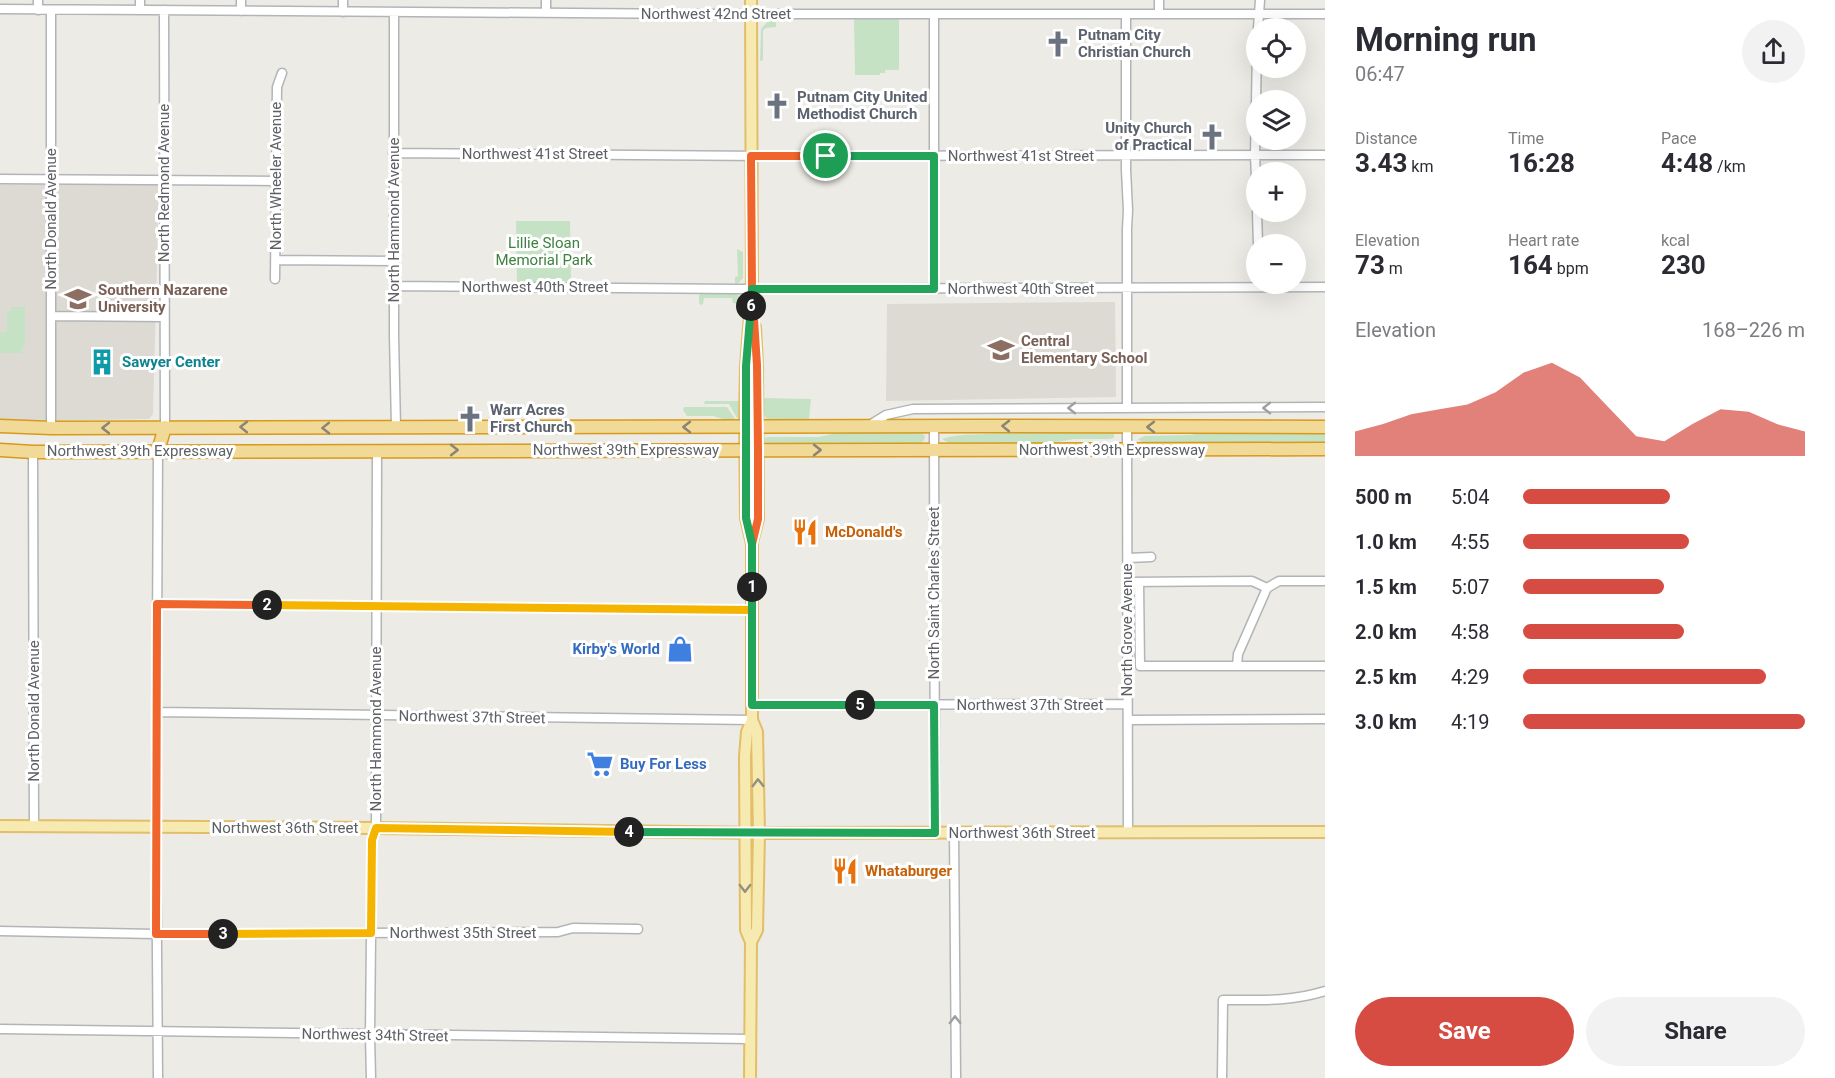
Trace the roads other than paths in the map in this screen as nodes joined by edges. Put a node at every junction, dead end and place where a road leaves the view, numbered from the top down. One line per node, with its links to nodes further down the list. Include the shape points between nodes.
1 (140, 0): 11 (street)
2 (241, 0): 13 (street)
3 (343, 0): 14 (street)
4 (546, 0): 16 (street)
5 (751, 0): 17 (main road)
6 (1159, 0): 19 (street)
7 (1260, 0): 20 (street)
8 (38, 5): 9 (street, Northwest 42nd Street); 10 (street, Northwest 42nd Street)
9 (0, 9)
10 (51, 10): 11 (street, Northwest 42nd Street); 34 (street, North Donald Avenue)
11 (140, 10): 12 (street, Northwest 42nd Street)
12 (164, 10): 13 (street, Northwest 42nd Street); 35 (street, North Redmond Avenue)
13 (241, 11): 14 (street, Northwest 42nd Street)
14 (343, 12): 15 (street, Northwest 42nd Street)
15 (394, 12): 16 (street, Northwest 42nd Street); 26 (street, North Hammond Avenue)
16 (546, 13): 17 (street, Northwest 42nd Street)
17 (751, 14): 22 (street, Northwest 42nd Street); 30 (main road)
18 (1126, 14): 19 (street, Northwest 42nd Street); 22 (street, Northwest 42nd Street); 28 (street)
19 (1159, 14): 20 (street, Northwest 42nd Street)
20 (1259, 14): 21 (street, Northwest 42nd Street); 23 (street)
21 (1325, 14)
22 (934, 15): 31 (street)
23 (1259, 18)
24 (282, 73): 36 (street, North Wheeler Avenue, via 277,87)
25 (1256, 78): 29 (street)
26 (393, 153): 30 (street, Northwest 41st Street); 38 (street, North Hammond Avenue)
27 (1325, 154): 29 (street, Northwest 41st Street)
28 (1126, 155): 29 (street, Northwest 41st Street); 31 (street, Northwest 41st Street); 44 (street)
29 (1255, 155): 32 (street)
30 (751, 156): 31 (street, Northwest 41st Street); 45 (main road)
31 (934, 156): 46 (street)
32 (1255, 162)
33 (0, 179): 34 (street)
34 (51, 179): 35 (street); 47 (street, North Donald Avenue)
35 (163, 180): 36 (street); 48 (street, North Redmond Avenue)
36 (276, 181): 37 (street, North Wheeler Avenue)
37 (276, 260): 38 (street); 39 (street, North Wheeler Avenue)
38 (393, 261): 40 (street, North Hammond Avenue)
39 (275, 279)
40 (393, 286): 45 (street, Northwest 40th Street); 56 (street, North Hammond Avenue)
41 (1246, 286): 44 (street, Northwest 40th Street)
42 (1306, 287): 43 (street, Northwest 40th Street)
43 (1325, 287)
44 (1127, 288): 46 (street, Northwest 40th Street); 50 (street)
45 (752, 289): 46 (street, Northwest 40th Street); 57 (main road, via 757,365)
46 (934, 289)
47 (52, 316): 48 (street); 59 (street, North Donald Avenue)
48 (165, 317): 54 (street, North Redmond Avenue)
49 (1325, 407): 50 (street, Northwest 39th Expressway, one-way to 50)
50 (1127, 408): 52 (street, Northwest 39th Expressway, one-way to 52, via 913,409 886,415)
51 (0, 426): 59 (highway, Northwest 39th Expressway)
52 (867, 426): 53 (highway, Northwest 39th Expressway); 57 (highway, Northwest 39th Expressway)
53 (934, 426): 61 (highway, Northwest 39th Expressway, one-way to 53); 62 (street, North Saint Charles Street)
54 (165, 427): 59 (highway, Northwest 39th Expressway, one-way to 59); 60 (highway, Northwest 39th Expressway, one-way to 54); 70 (highway)
55 (377, 427): 56 (highway, Northwest 39th Expressway); 60 (highway, Northwest 39th Expressway, one-way to 60); 66 (highway)
56 (396, 427): 57 (highway, Northwest 39th Expressway, one-way to 56); 67 (highway)
57 (752, 427): 68 (main road)
58 (1325, 427): 61 (highway, Northwest 39th Expressway, one-way to 61)
59 (51, 428)
60 (275, 428): 65 (highway)
61 (1127, 428): 69 (street, North Grove Avenue)
62 (933, 449): 68 (highway, Northwest 39th Expressway, one-way to 62); 69 (highway, Northwest 39th Expressway); 87 (street, North Saint Charles Street)
63 (1325, 449): 69 (highway, Northwest 39th Expressway)
64 (0, 450): 71 (highway, Northwest 39th Expressway)
65 (275, 450): 66 (highway, Northwest 39th Expressway); 70 (highway, Northwest 39th Expressway)
66 (377, 450): 67 (highway, Northwest 39th Expressway); 79 (street, North Hammond Avenue)
67 (396, 450): 68 (highway, Northwest 39th Expressway, one-way to 68)
68 (752, 450): 80 (main road, via 746,518 752,544)
69 (1127, 450): 73 (street, North Grove Avenue)
70 (158, 451): 71 (highway, Northwest 39th Expressway); 78 (street)
71 (33, 452): 94 (street, North Donald Avenue)
72 (1151, 557): 73 (street)
73 (1128, 558): 75 (street, North Grove Avenue)
74 (1325, 581): 77 (street, via 1279,581)
75 (1128, 582): 76 (street); 81 (street, North Grove Avenue)
76 (1139, 582): 77 (street, via 1252,581); 82 (street)
77 (1267, 588): 83 (street, via 1238,654)
78 (157, 604): 79 (street); 88 (street)
79 (376, 606): 80 (street); 89 (street, North Hammond Avenue)
80 (752, 610): 86 (main road)
81 (1127, 666): 82 (street); 85 (street, North Grove Avenue)
82 (1140, 666): 83 (street)
83 (1237, 666): 84 (street)
84 (1325, 666)
85 (1127, 704): 87 (street, Northwest 37th Street); 92 (street, North Grove Avenue)
86 (752, 705): 87 (street, Northwest 37th Street); 91 (main road)
87 (934, 705): 100 (street, North Saint Charles Street)
88 (157, 712): 89 (street, Northwest 37th Street); 95 (street)
89 (376, 716): 91 (street, Northwest 37th Street); 96 (street, North Hammond Avenue)
90 (1325, 719): 92 (street)
91 (752, 720): 98 (main road, via 747,732); 99 (main road, one-way to 91, via 757,732)
92 (1128, 720): 102 (street, North Grove Avenue)
93 (0, 826): 94 (main road, Northwest 36th Street)
94 (34, 827): 95 (main road, Northwest 36th Street)
95 (156, 828): 96 (main road, Northwest 36th Street); 106 (street)
96 (376, 828): 98 (main road, Northwest 36th Street); 105 (street, North Hammond Avenue, via 372,840)
97 (1325, 832): 102 (main road, Northwest 36th Street)
98 (745, 833): 99 (main road, Northwest 36th Street); 107 (main road, one-way to 107, via 746,930)
99 (759, 833): 100 (main road, Northwest 36th Street); 107 (main road, via 757,930)
100 (935, 833): 101 (main road, Northwest 36th Street)
101 (954, 833): 102 (main road, Northwest 36th Street); 116 (street, one-way to 101)
102 (1128, 833)
103 (638, 929): 105 (street, Northwest 35th Street)
104 (0, 931): 106 (street, Northwest 35th Street)
105 (371, 933): 106 (street, Northwest 35th Street); 111 (street, North Hammond Avenue)
106 (156, 934): 110 (street)
107 (751, 942): 112 (main road)
108 (1325, 991): 117 (street, via 1281,1000 1223,1000)
109 (0, 1029): 110 (street, Northwest 34th Street)
110 (158, 1032): 111 (street, Northwest 34th Street); 113 (street)
111 (370, 1035): 112 (street, Northwest 34th Street); 114 (street, North Hammond Avenue)
112 (750, 1039): 115 (main road)
113 (158, 1078)
114 (371, 1078)
115 (750, 1078)
116 (956, 1078)
117 (1222, 1078)

